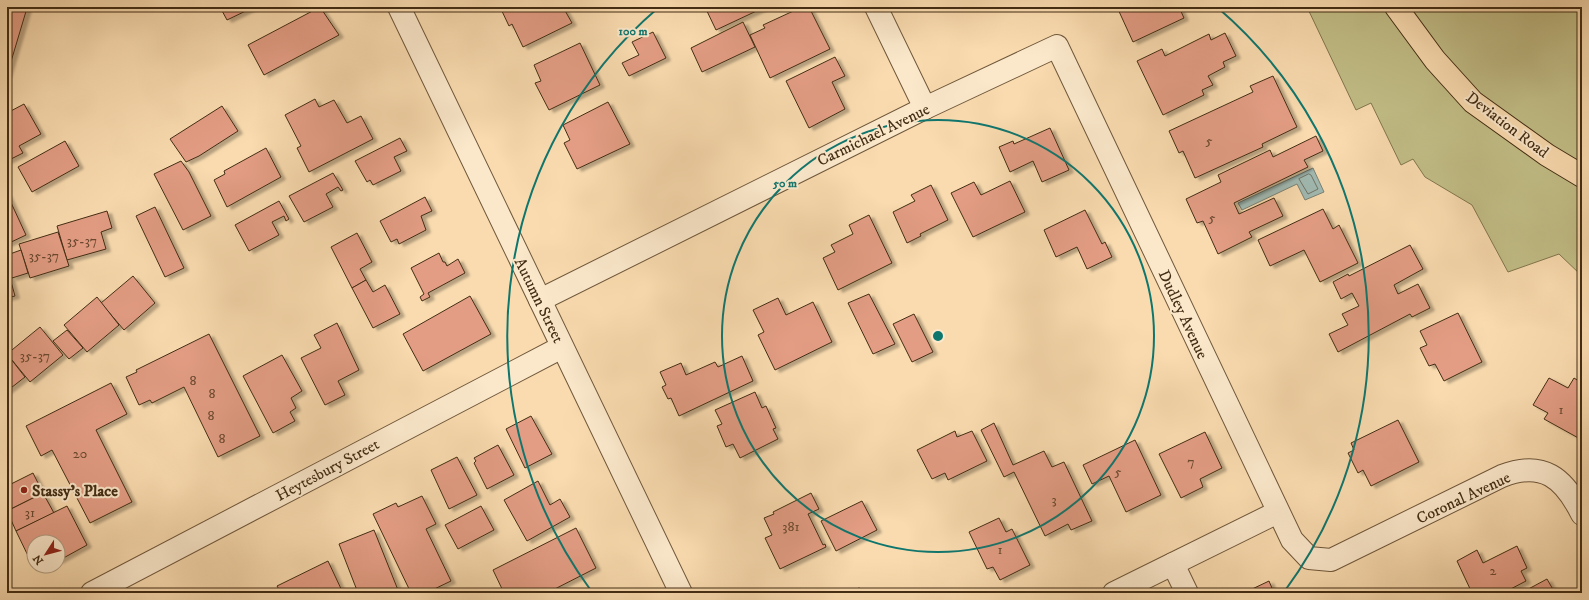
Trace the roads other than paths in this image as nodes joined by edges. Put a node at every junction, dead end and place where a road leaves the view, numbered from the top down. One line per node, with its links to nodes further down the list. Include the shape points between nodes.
1 (399, 7): 7 (street, Autumn Street)
2 (876, 7): 5 (street)
3 (1396, 7): 6 (main road, Deviation Road, via 1436,60 1473,102 1547,155)
4 (1057, 46): 5 (street, Carmichael Avenue); 9 (street, Dudley Avenue)
5 (925, 108): 7 (street, Carmichael Avenue)
6 (1582, 176)
7 (540, 300): 8 (street, Autumn Street)
8 (562, 347): 13 (street, Heytesbury Street); 14 (street, Autumn Street)
9 (1278, 512): 11 (street, Dudley Avenue, via 1292,540 1309,558); 12 (street)
10 (1582, 514): 11 (street, Coronal Avenue, via 1570,493 1558,480 1545,472 1522,470 1502,476)
11 (1331, 560)
12 (1173, 564): 15 (street); 16 (street)
13 (92, 593)
14 (681, 593)
15 (1114, 593)
16 (1187, 593)

